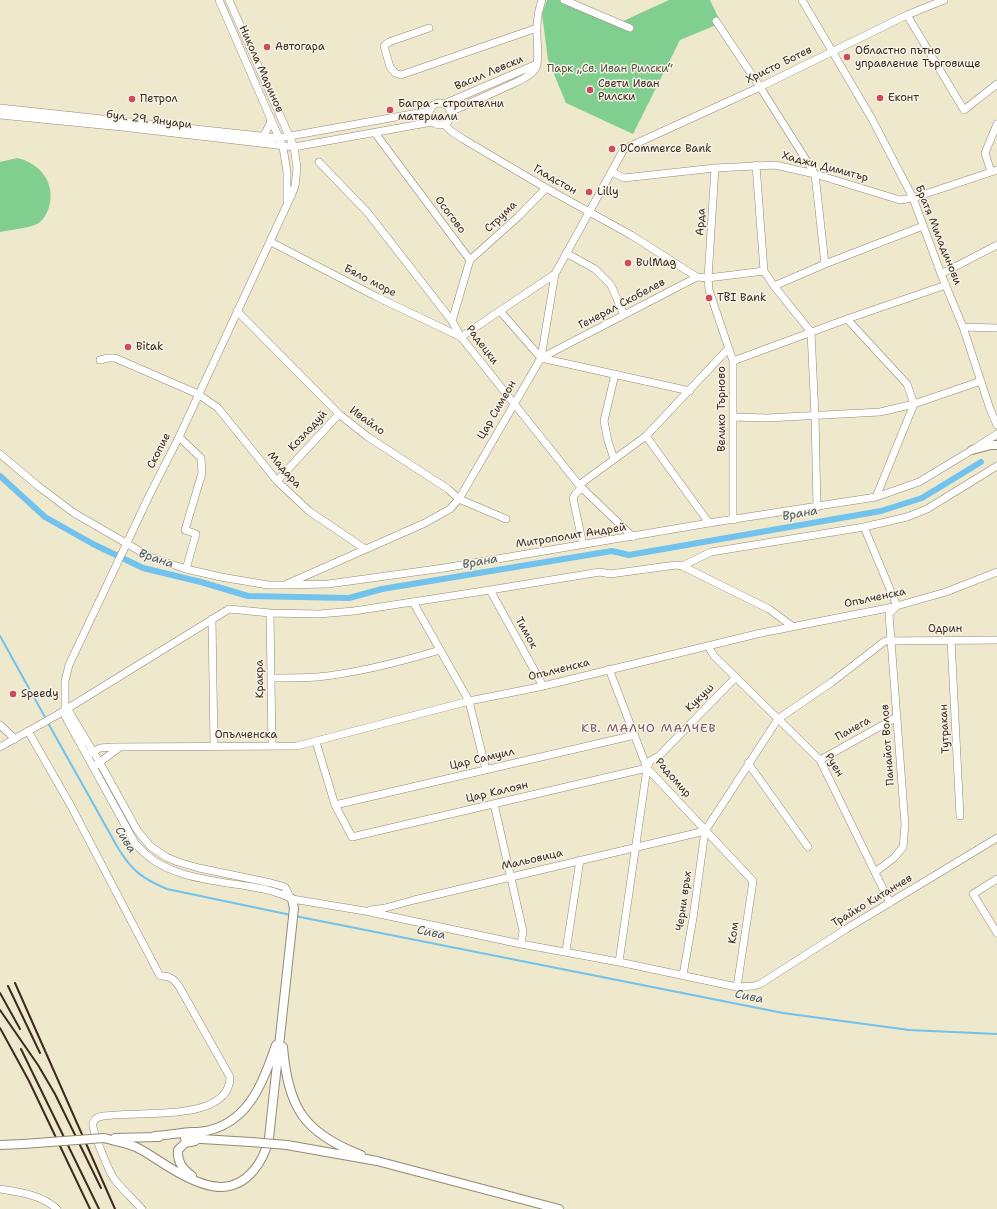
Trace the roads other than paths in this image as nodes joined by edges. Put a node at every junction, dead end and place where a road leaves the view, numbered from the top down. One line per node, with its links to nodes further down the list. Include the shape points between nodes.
1 (219, 0): 21 (street, Никола Маринов)
2 (229, 0): 27 (street, Никола Маринов)
3 (542, 0): 10 (street)
4 (564, 0): 11 (street)
5 (802, 0): 12 (street, Братя Миладинови)
6 (944, 0): 7 (street, Христо Ботев)
7 (907, 15): 12 (street, Христо Ботев); 14 (street, via 964,110)
8 (716, 21): 15 (street)
9 (428, 28): 10 (street, via 384,46 390,67 395,73 402,75)
10 (536, 28): 13 (street)
11 (630, 28)
12 (832, 51): 15 (street, Христо Ботев); 39 (street, Братя Миладинови, via 872,119)
13 (537, 64): 16 (street, Васил Левски); 19 (street, Васил Левски, via 534,71 523,79)
14 (997, 84)
15 (760, 87): 31 (street, Христо Ботев); 37 (street)
16 (444, 104): 18 (street, via 436,104); 19 (street)
17 (0, 108): 26 (street, бул. 29. Януари)
18 (429, 111): 22 (street, via 428,115); 27 (street)
19 (450, 112): 23 (street, via 449,120)
20 (0, 115): 29 (street, бул. 29. Януари)
21 (271, 118): 26 (street); 28 (street, Никола Маринов)
22 (432, 122): 23 (street); 25 (street)
23 (444, 124): 38 (street, Гладстон, via 460,137)
24 (997, 124): 35 (street, via 985,153)
25 (375, 133): 30 (street); 46 (street, Осогово)
26 (263, 137): 28 (street, бул. 29. Януари)
27 (290, 137): 28 (street, бул. 29. Януари); 30 (street, Никола Маринов)
28 (279, 138): 29 (street, Никола Маринов)
29 (283, 147): 30 (street, бул. 29. Януари); 40 (street, Скопие, via 287,172)
30 (294, 148): 40 (street, Скопие, via 297,178)
31 (624, 149): 36 (street, Цар Симеон)
32 (319, 162): 59 (street, Радецки, via 368,213)
33 (756, 165): 34 (street, Хаджи Димитър); 37 (street, Хаджи Димитър, via 775,165); 48 (street)
34 (715, 168): 36 (street, Хаджи Димитър, via 624,178); 52 (street, Арда)
35 (994, 171): 39 (street, Хаджи Димитър)
36 (612, 172): 41 (street, Цар Симеон)
37 (815, 174): 39 (street, Хаджи Димитър, via 900,200); 47 (street)
38 (546, 188): 41 (street, Гладстон); 46 (street, Струма)
39 (913, 198): 42 (street, Братя Миладинови)
40 (287, 205): 43 (street, Скопие)
41 (589, 212): 45 (street, Цар Симеон); 51 (street, Гладстон)
42 (923, 226): 47 (street); 50 (street, Братя Миладинови)
43 (271, 242): 55 (street, Скопие); 63 (street, Бяло море)
44 (997, 245): 50 (street)
45 (566, 253): 49 (street, Цар Симеон); 57 (street, via 594,269 611,285)
46 (470, 260): 59 (street)
47 (825, 264): 54 (street)
48 (764, 271): 52 (street); 54 (street)
49 (555, 274): 56 (street); 65 (street, Цар Симеон)
50 (941, 274): 53 (street, Братя Миладинови)
51 (697, 277): 52 (street); 57 (street, Генерал Скобелев)
52 (708, 278): 64 (street, Велико Търново, via 709,290)
53 (946, 285): 58 (street); 60 (street, Братя Миладинови)
54 (774, 286): 62 (street)
55 (237, 311): 71 (street, Скопие); 74 (street, Ивайло)
56 (500, 311): 63 (street); 65 (street)
57 (624, 315): 65 (street, Генерал Скобелев)
58 (846, 319): 62 (street); 73 (street, via 907,384)
59 (452, 321): 63 (street, Радецки)
60 (963, 327): 61 (street); 69 (street, Братя Миладинови)
61 (997, 328)
62 (811, 332): 67 (street); 75 (street)
63 (461, 337): 72 (street, Радецки)
64 (728, 349): 67 (street, Велико Търново); 70 (street)
65 (541, 358): 68 (street); 72 (street, Цар Симеон)
66 (100, 360): 71 (street, Мадара, via 115,358)
67 (733, 361): 76 (street, Велико Търново)
68 (614, 374): 70 (street); 84 (street, via 604,421)
69 (981, 381): 73 (street); 77 (street, Братя Миладинови)
70 (690, 391): 79 (street)
71 (198, 394): 80 (street, Скопие); 86 (street, Мадара, via 218,408)
72 (513, 404): 87 (street, Радецки); 89 (street, Цар Симеон)
73 (914, 404): 75 (street, via 880,412); 88 (street)
74 (339, 414): 86 (street, Козлодуй); 89 (street, Ивайло, via 368,437 448,489)
75 (815, 416): 76 (street); 90 (street)
76 (733, 417): 92 (street, Велико Търново)
77 (997, 425)
78 (997, 434): 82 (street, Митрополит Андрей)
79 (646, 436): 84 (street); 93 (street)
80 (179, 437): 97 (street, Скопие); 100 (street, via 201,458 202,473 185,530 196,534)
81 (997, 445): 82 (main road, via 991,444)
82 (972, 450): 88 (street, Митрополит Андрей, via 919,482)
83 (0, 454): 97 (street, Митрополит Андрей, via 74,513)
84 (614, 459): 87 (street)
85 (997, 466): 94 (street, via 927,509 907,517)
86 (277, 481): 98 (street, Мадара, via 310,511)
87 (580, 486): 95 (street, Радецки); 96 (street, via 573,498)
88 (876, 497): 90 (street, Митрополит Андрей)
89 (459, 499): 91 (street, Ивайло); 98 (street, Цар Симеон, via 450,509 425,523)
90 (817, 507): 92 (street, Митрополит Андрей)
91 (506, 519)
92 (732, 520): 93 (street, Митрополит Андрей)
93 (709, 523): 95 (street, Митрополит Андрей)
94 (864, 527): 99 (street, via 711,552); 105 (street)
95 (634, 537): 96 (street, Митрополит Андрей)
96 (583, 545): 102 (street, Митрополит Андрей, via 328,584)
97 (125, 546): 100 (street, Митрополит Андрей); 119 (street, Скопие, via 69,665 65,681)
98 (365, 549): 102 (street, Цар Симеон)
99 (682, 566): 103 (street, via 610,574 600,572); 108 (street, via 769,609)
100 (186, 569): 102 (street, Митрополит Андрей, via 268,585)
101 (997, 572): 105 (street, Опълченска, via 946,592)
102 (283, 585)
103 (490, 590): 104 (street); 117 (street, Тимок)
104 (413, 602): 106 (street, via 319,614); 113 (street)
105 (897, 606): 108 (street, Опълченска); 109 (street, Панайот Волов, via 890,614)
106 (270, 613): 107 (street, via 229,610); 116 (street, Кракра)
107 (212, 619): 119 (street); 127 (street)
108 (792, 626): 112 (street, Опълченска)
109 (892, 640): 110 (street, Одрин); 120 (street, Панайот Волов); 121 (street, via 885,641)
110 (951, 640): 111 (street, Одрин); 141 (street, Тутракан)
111 (997, 640)
112 (708, 646): 114 (street, Опълченска); 115 (street, Руен, via 714,656)
113 (440, 650): 116 (street, via 353,672 317,677); 118 (street)
114 (609, 669): 117 (street, Опълченска); 124 (street, Радомир)
115 (736, 677): 121 (street, Руен); 137 (street, Кукуш, via 659,756 650,761)
116 (271, 678): 128 (street, Кракра)
117 (543, 686): 118 (street, Опълченска)
118 (469, 701): 126 (street, Опълченска); 138 (street)
119 (64, 710): 123 (street); 131 (street, via 70,713); 132 (street)
120 (897, 717): 133 (street, Панега); 147 (street, Панайот Волов, via 904,840 903,847 894,858)
121 (778, 719): 133 (street, Руен); 135 (street)
122 (0, 725): 125 (street)
123 (28, 731): 125 (street); 169 (street, via 71,806 160,976 166,975 175,980 230,1077 227,1090 221,1097 198,1108 173,1113 102,1116 93,1122 99,1145 113,1178)
124 (635, 735): 137 (street, Радомир); 138 (street, Цар Самуил)
125 (15, 739): 129 (street)
126 (316, 742): 128 (street, Опълченска, via 297,746); 140 (street)
127 (214, 746): 128 (street, Опълченска); 130 (street, Опълченска)
128 (272, 746)
129 (0, 747)
130 (120, 748): 131 (street, Опълченска, via 105,747); 134 (street)
131 (93, 751): 132 (street, Опълченска); 134 (street)
132 (86, 755): 136 (street)
133 (820, 760): 147 (street, Руен)
134 (100, 762): 136 (street); 151 (street, via 137,830 150,846 178,862 284,887)
135 (748, 763): 142 (street); 145 (street)
136 (93, 766): 151 (street, via 135,843 153,860 174,871 270,890)
137 (647, 768): 139 (street, Цар Калоян); 142 (street, Радомир); 144 (street)
138 (486, 770): 140 (street, Цар Самуил)
139 (494, 804): 140 (street, Цар Калоян, via 352,837); 148 (street)
140 (335, 805)
141 (960, 816)
142 (705, 830): 144 (street, Мальовица); 150 (street, Радомир); 158 (street, Черни връх)
143 (997, 838): 152 (street, Трайко Китанчев)
144 (637, 846): 146 (street, Мальовица); 157 (street)
145 (808, 847)
146 (580, 860): 148 (street, Мальовица); 156 (street)
147 (875, 872): 152 (street, Руен)
148 (510, 877): 153 (street, Мальовица); 155 (street, via 524,931)
149 (997, 879): 154 (street, via 973,894)
150 (753, 881): 159 (street, Ком)
151 (292, 899): 153 (street); 160 (main road, via 294,908)
152 (890, 903): 159 (street, Трайко Китанчев, via 760,984)
153 (365, 911): 155 (street)
154 (997, 933)
155 (522, 944): 156 (street)
156 (566, 951): 157 (street)
157 (619, 962): 158 (street)
158 (683, 976): 159 (street)
159 (737, 987)
160 (281, 1029): 161 (main road, via 256,1094 229,1122 210,1130); 165 (main road, via 288,1085 302,1116 315,1130 340,1147); 166 (main road, via 269,1138 262,1158 251,1173 238,1182 222,1187)
161 (155, 1136): 162 (main road); 163 (main road)
162 (104, 1138): 164 (main road, bridge); 166 (main road, via 134,1146 181,1174)
163 (206, 1138): 165 (main road, bridge, via 287,1146); 166 (main road, via 185,1143 178,1150 179,1163)
164 (0, 1145)
165 (377, 1161): 170 (main road)
166 (198, 1181)
167 (0, 1189): 168 (street, via 38,1197)
168 (57, 1209)
169 (142, 1209)
170 (559, 1209)

